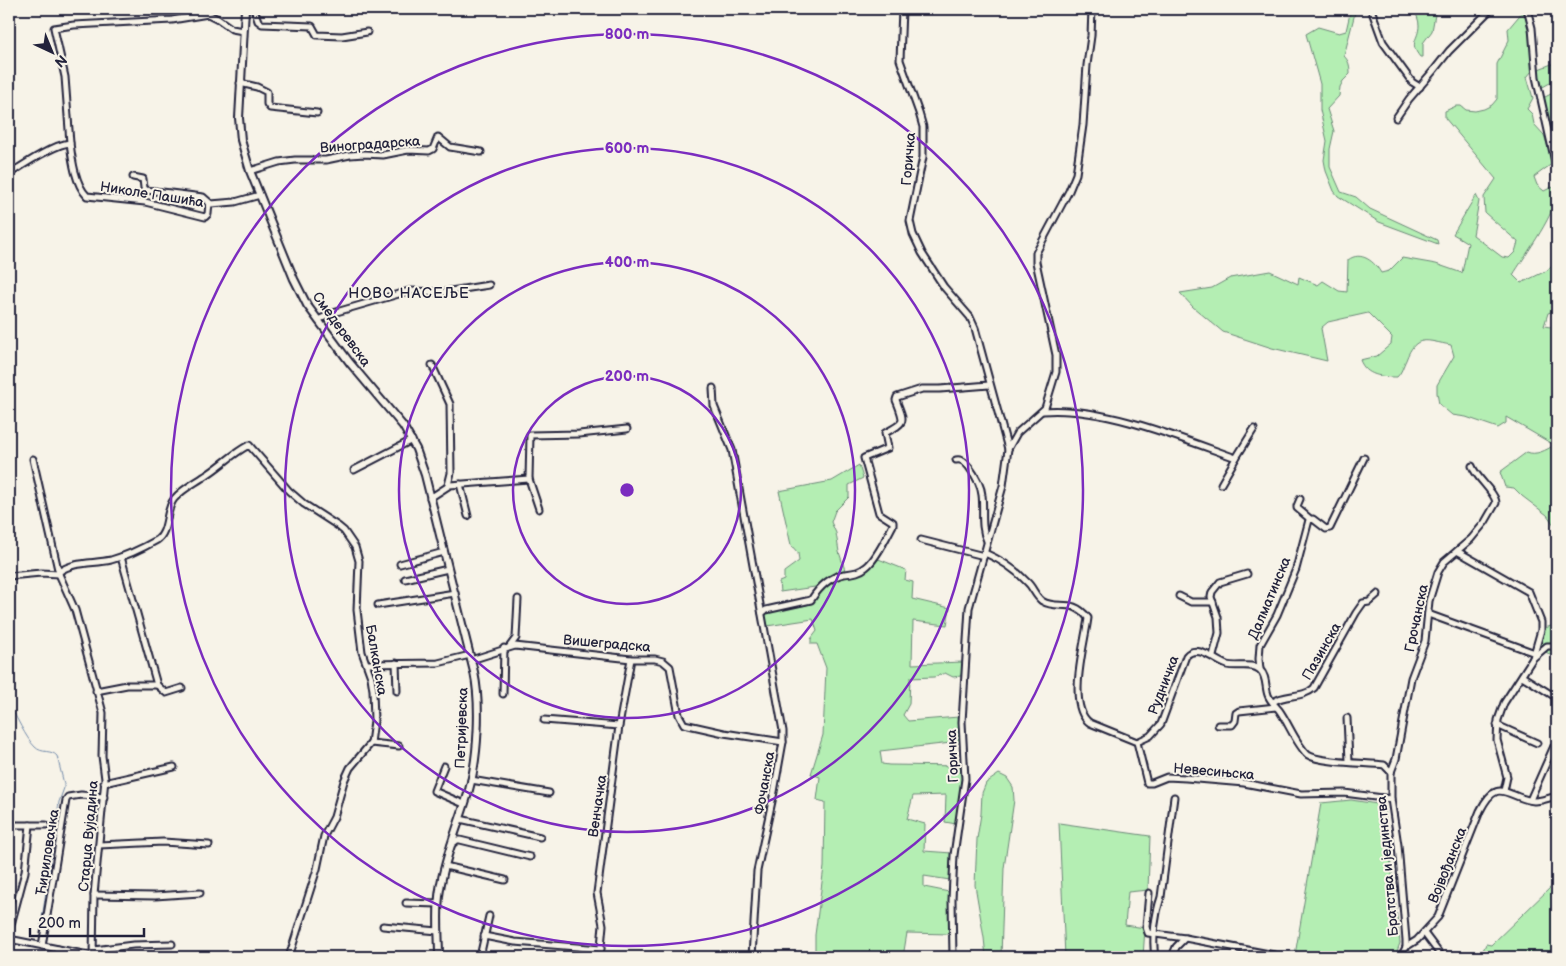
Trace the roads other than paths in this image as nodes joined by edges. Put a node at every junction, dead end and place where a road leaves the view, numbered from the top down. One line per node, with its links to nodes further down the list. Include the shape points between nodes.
1 (245, 9): 8 (main road, Смедеревска)
2 (254, 9): 9 (street, via 262,24 312,26 317,35)
3 (1092, 9): 27 (street, Горичка, via 1076,174 1036,253 1056,362 1053,385)
4 (1371, 9): 11 (street, via 1388,50 1412,82)
5 (1491, 9): 11 (street, via 1448,51)
6 (1527, 9): 17 (street, via 1536,77)
7 (901, 12): 25 (street, Горичка, via 900,60 923,127 923,157 910,221 922,253 944,287 970,317)
8 (243, 31): 10 (main road, Смедеревска); 14 (street, via 232,29 208,14 172,20 54,28 64,77)
9 (367, 32)
10 (240, 82): 12 (street, via 267,92 270,108); 16 (main road, Смедеревска, via 239,130)
11 (1420, 87): 13 (street)
12 (317, 113)
13 (1396, 118)
14 (70, 143): 18 (street); 21 (street, Николе Пашића, via 77,174 87,196 145,202 205,217)
15 (481, 152): 16 (street, Виноградарска, via 450,147 438,137 429,151 295,160)
16 (250, 171): 20 (main road, Смедеревска)
17 (1557, 171)
18 (9, 174)
19 (133, 177): 21 (street, via 143,179 146,190 201,196)
20 (260, 195): 21 (street, via 235,202); 23 (main road, Смедеревска, via 298,287)
21 (209, 203)
22 (489, 285): 23 (street, via 444,292 409,291)
23 (318, 320): 30 (main road, Смедеревска)
24 (432, 365): 41 (street, via 450,404 451,473)
25 (989, 385): 31 (street, Горичка); 65 (street, via 922,389 897,397 902,421 898,428 885,433 888,448 864,458 879,513 893,522 881,547 867,567 831,580 818,589 811,600)
26 (713, 388): 65 (street, Фочанска, via 714,406 732,450)
27 (1043, 411): 31 (street, Горичка, via 1018,433); 32 (street, via 1073,410 1116,419)
28 (627, 429): 38 (street, via 530,435)
29 (1254, 429): 32 (street)
30 (412, 440): 37 (street); 42 (main road, Смедеревска)
31 (1008, 449): 48 (street, Горичка, via 1003,486)
32 (1236, 458): 40 (street)
33 (1364, 458): 46 (street, via 1330,528 1326,529)
34 (33, 459): 55 (street, Старца Вујадина)
35 (956, 460): 48 (street, Горичка, via 966,463 980,486)
36 (1472, 466): 49 (street, Грочанска, via 1496,503 1485,522)
37 (354, 470)
38 (529, 479): 39 (street); 44 (street)
39 (460, 484): 41 (street); 45 (street)
40 (1221, 484)
41 (448, 486): 42 (street)
42 (430, 498): 50 (main road, Смедеревска)
43 (1300, 499): 46 (street, via 1298,508)
44 (539, 510)
45 (468, 516)
46 (1310, 519): 76 (street, Далматинска, via 1296,569 1277,615 1260,644)
47 (921, 540): 51 (street)
48 (987, 541): 51 (street, Горичка)
49 (1457, 551): 66 (street, Грочанска, via 1438,572); 69 (street, via 1529,592 1542,624)
50 (444, 552): 53 (street); 54 (main road, Смедеревска)
51 (984, 555): 91 (street, via 1004,562 1028,582 1042,600 1072,606 1088,618 1077,696 1080,712 1090,723); 150 (street, Горичка, via 969,608 962,722 966,778 954,855)
52 (121, 557): 55 (street, via 77,565); 74 (street, Балканска, via 161,537 170,504 180,493 249,445 289,491 344,530 352,541 357,551 360,577 357,610 362,652); 78 (street)
53 (400, 564)
54 (448, 568): 58 (street); 59 (main road, Смедеревска)
55 (59, 573): 57 (street); 81 (street, Старца Вујадина, via 75,610)
56 (1247, 574): 63 (street, via 1220,582 1212,592)
57 (9, 576)
58 (405, 579)
59 (454, 594): 64 (street); 71 (main road, Петријевска)
60 (1378, 594): 84 (street, Пазинска, via 1363,603 1356,613 1314,688 1306,694 1280,698)
61 (1179, 596): 63 (street, via 1191,602)
62 (518, 599): 68 (street, via 516,638)
63 (1213, 602): 70 (street, via 1219,633)
64 (378, 605)
65 (762, 613): 90 (street, Фочанска)
66 (1428, 614): 69 (street); 99 (street, Грочанска, via 1425,641 1411,678 1395,766)
67 (1557, 646): 73 (street, via 1547,646)
68 (507, 648): 71 (street, Вишеградска); 72 (street, Вишеградска); 82 (street)
69 (1535, 653): 73 (street)
70 (1212, 656): 76 (street, Рудничка, via 1227,665); 91 (street, Рудничка, via 1196,651 1187,654 1161,724 1150,736)
71 (471, 658): 75 (street, Вишеградска); 100 (main road, Петријевска, via 477,701)
72 (631, 658): 89 (street, Венчачка); 90 (street, Вишеградска, via 654,659 668,664 679,715 684,724)
73 (1531, 660): 77 (street)
74 (367, 664): 75 (street, Вишеградска); 92 (street, Балканска, via 373,690)
75 (396, 664): 80 (street)
76 (1260, 669): 84 (street, via 1268,696)
77 (1522, 676): 83 (street); 88 (street, via 1504,703)
78 (157, 685): 79 (street, via 166,693); 81 (street, via 127,685)
79 (182, 688)
80 (396, 691)
81 (96, 692): 101 (street, Старца Вујадина, via 103,718)
82 (503, 694)
83 (1557, 698)
84 (1274, 704): 87 (street, via 1239,711 1232,725); 96 (street, via 1308,755)
85 (1346, 718): 96 (street)
86 (544, 720): 89 (street)
87 (1218, 725)
88 (1497, 725): 93 (street); 102 (street, via 1498,746 1507,777)
89 (619, 726): 139 (street, Венчачка, via 597,893 603,925)
90 (783, 742): 149 (street, Фочанска, via 757,871)
91 (1137, 742): 107 (street, Невесињска, via 1147,783 1167,777 1186,778 1244,783 1301,794 1344,793)
92 (371, 743): 94 (street); 144 (street, via 350,768 344,782 334,817 324,836)
93 (1537, 744)
94 (399, 746)
95 (1554, 746): 108 (street)
96 (1349, 761): 99 (street, via 1384,765)
97 (444, 766): 109 (street, Петријевска, via 434,791)
98 (174, 767): 101 (street)
99 (1391, 772): 107 (street, Братства и јединства)
100 (471, 780): 103 (street); 109 (main road, Петријевска)
101 (104, 783): 105 (street, Старца Вујадина)
102 (1504, 791): 108 (street); 130 (street, Војвођанска, via 1495,792 1486,800 1438,917)
103 (549, 793)
104 (1557, 796): 108 (street)
105 (104, 797): 117 (street, Старца Вујадина); 136 (street, Ћириловачка, via 81,795 66,800)
106 (1174, 797): 131 (street)
107 (1391, 799): 137 (street, Братства и јединства)
108 (1530, 800)
109 (464, 804): 110 (main road, Петријевска)
110 (460, 819): 114 (street); 116 (main road, Петријевска)
111 (9, 825): 112 (street)
112 (30, 825): 113 (street); 129 (street, via 25,872)
113 (46, 825)
114 (540, 836)
115 (209, 844): 117 (street, via 163,842)
116 (451, 845): 118 (street, via 460,840); 119 (main road, Петријевска)
117 (99, 846): 123 (street, Старца Вујадина)
118 (530, 858)
119 (445, 866): 120 (street); 125 (main road, Петријевска)
120 (505, 880)
121 (200, 893): 123 (street, via 155,896)
122 (1149, 893): 131 (street, via 1146,930)
123 (94, 894): 140 (street, Старца Вујадина)
124 (406, 903): 125 (street)
125 (438, 904): 128 (main road, Петријевска)
126 (489, 916): 132 (street)
127 (383, 926): 128 (street)
128 (438, 931): 146 (main road, Петријевска)
129 (9, 932)
130 (1424, 933): 137 (street, Војвођанска); 155 (street)
131 (1155, 934): 133 (street); 151 (street)
132 (484, 936): 139 (street); 147 (street)
133 (1185, 938): 152 (street); 153 (street)
134 (9, 939): 136 (street)
135 (172, 944): 140 (street)
136 (42, 946): 138 (street)
137 (1406, 947): 154 (street, Братства и јединства)
138 (58, 949): 142 (street); 143 (street)
139 (601, 949): 148 (street, Венчачка)
140 (94, 950): 143 (street, Старца Вујадина)
141 (379, 955): 145 (street)
142 (56, 957)
143 (93, 957)
144 (289, 957)
145 (407, 957)
146 (439, 957)
147 (480, 957)
148 (600, 957)
149 (752, 957)
150 (953, 957)
151 (1155, 957)
152 (1172, 957)
153 (1284, 957)
154 (1401, 957)
155 (1442, 957)

